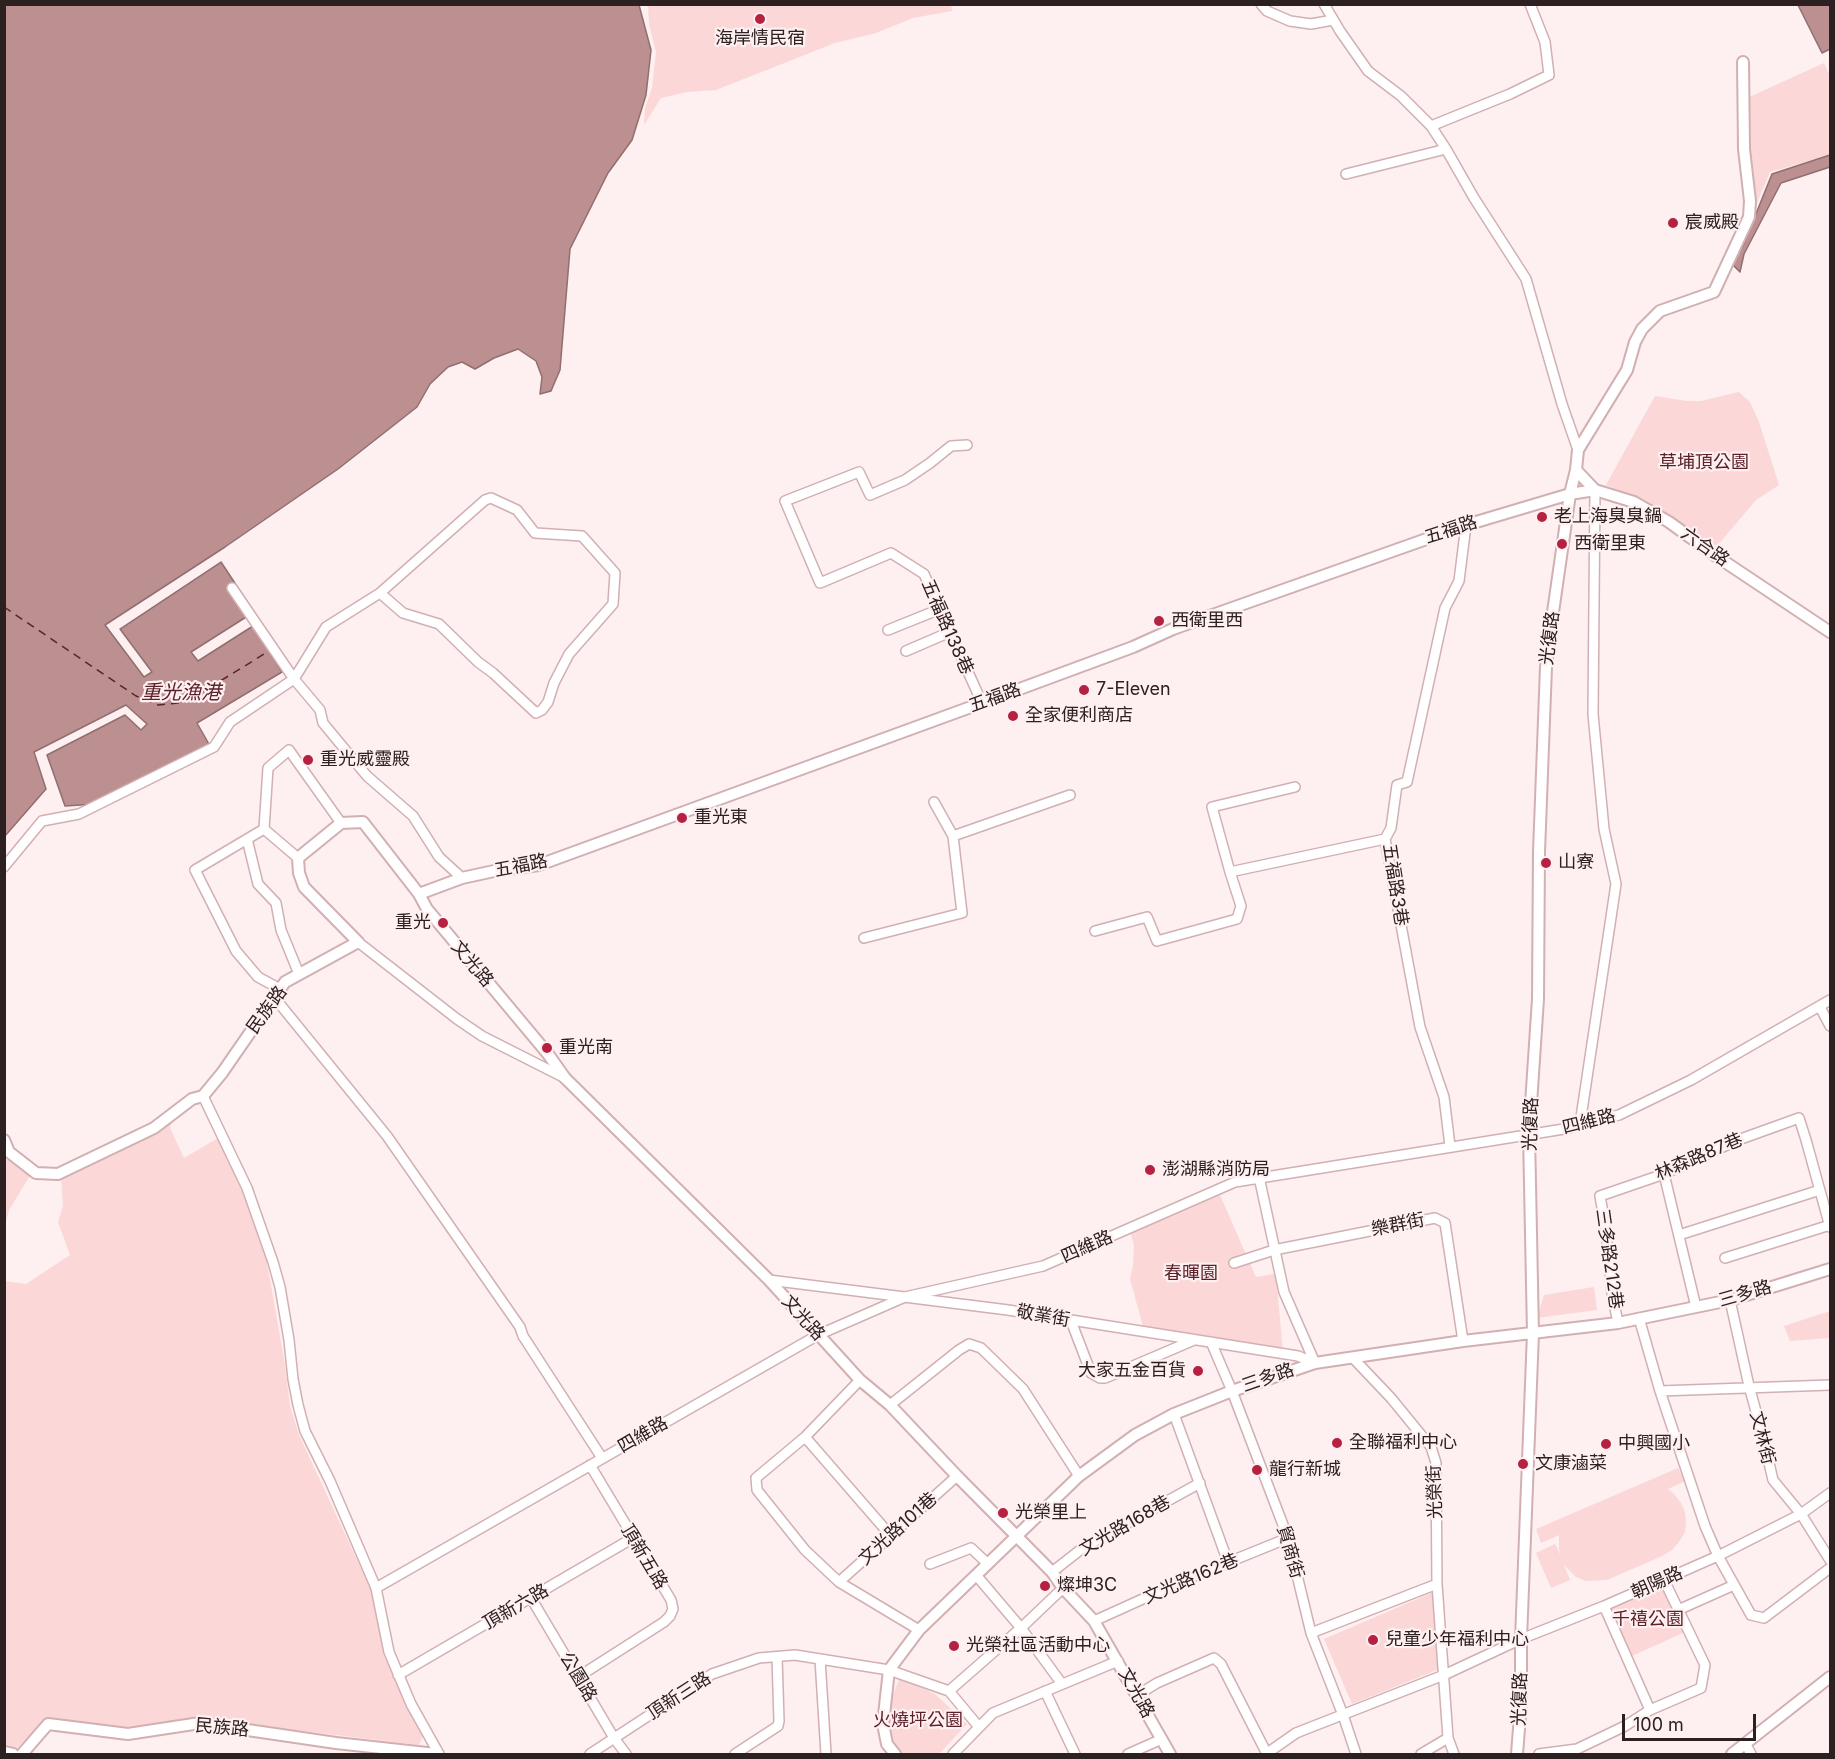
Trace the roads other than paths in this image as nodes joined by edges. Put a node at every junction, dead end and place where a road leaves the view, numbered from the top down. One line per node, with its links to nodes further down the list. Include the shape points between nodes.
1 (1262, 4): 4 (street, via 1290,21 1311,24)
2 (1324, 4): 4 (street)
3 (1530, 4): 6 (street, via 1545,42 1549,75)
4 (1333, 20): 6 (street, via 1368,70)
5 (1743, 62): 10 (street, via 1749,217 1714,292 1660,310 1642,329 1627,370)
6 (1431, 126): 7 (street)
7 (1446, 149): 8 (street); 10 (street, via 1526,279)
8 (1346, 174)
9 (967, 445): 17 (street, 五福路138巷, via 951,446 904,480 870,495 859,472 785,501 820,583 891,552 924,574)
10 (1578, 450): 11 (street, 光復路)
11 (1576, 470): 12 (street); 13 (street, 光復路)
12 (1594, 490): 13 (street, 六合路); 20 (street, 六合路, via 1634,502 1670,522); 47 (street, via 1593,714 1604,829 1616,884)
13 (1570, 494): 14 (street, 五福路); 48 (street, 光復路, via 1546,667 1538,999)
14 (1466, 525): 23 (street, 五福路, via 1173,629); 31 (street, 五福路3巷, via 1459,581 1444,608 1407,782 1397,785)
15 (232, 588): 22 (street)
16 (380, 593): 16 (street, via 491,498 517,510 535,533 582,536 615,573 613,604 569,654 548,702 536,713 439,624 403,613); 22 (street, via 326,627)
17 (940, 609): 18 (street); 19 (street, 五福路138巷)
18 (888, 630)
19 (950, 632): 21 (street); 23 (street, 五福路138巷)
20 (1830, 632)
21 (906, 651)
22 (294, 679): 33 (street, via 230,722 214,747 79,814 42,821); 35 (street, via 320,710 323,723 367,776 413,816 439,857)
23 (982, 703): 35 (street, 五福路, via 538,865)
24 (1295, 787): 34 (street, via 1212,807)
25 (1070, 795): 29 (street)
26 (934, 802): 29 (street)
27 (341, 823): 28 (street, via 289,750 268,768); 32 (street); 36 (street, 文光路, via 363,822)
28 (264, 829): 30 (street); 32 (street)
29 (953, 836): 38 (street, via 962,913)
30 (247, 839): 40 (street, via 258,884 276,903 281,930); 41 (street, via 195,870 236,951)
31 (1385, 839): 34 (street); 50 (street, 五福路3巷, via 1420,1027 1444,1097)
32 (298, 858): 39 (street, via 304,888)
33 (4, 867)
34 (1230, 872): 37 (street, via 1241,906 1237,920 1157,941 1147,917)
35 (462, 878): 36 (street, 五福路)
36 (419, 894): 45 (street, 文光路, via 427,909)
37 (1095, 931)
38 (864, 938)
39 (358, 942): 40 (street, 民族路); 45 (street, via 482,1036)
40 (299, 974): 41 (street, 民族路, via 285,982)
41 (277, 993): 46 (street, 民族路); 83 (street, via 387,1136 520,1327)
42 (1830, 1000): 43 (street, 四維路)
43 (1820, 1007): 44 (street); 47 (street, 四維路, via 1638,1107)
44 (1830, 1026)
45 (565, 1078): 61 (street, 文光路)
46 (203, 1096): 49 (street, 民族路, via 192,1099 154,1128 58,1173 36,1173 9,1152); 106 (street, via 247,1188 273,1262 305,1431)
47 (1580, 1124): 48 (street, 四維路)
48 (1529, 1134): 50 (street, 四維路); 68 (street, 光復路)
49 (4, 1140)
50 (1450, 1146): 52 (street, 四維路)
51 (1664, 1174): 53 (street, 林森路87巷, via 1798,1118); 54 (street, 林森路87巷); 56 (street)
52 (1259, 1177): 57 (street); 62 (street, 四維路, via 1235,1182 1043,1266)
53 (1820, 1190): 55 (street); 56 (street)
54 (1600, 1196): 67 (street, 三多路212巷)
55 (1830, 1226): 58 (street)
56 (1679, 1235): 64 (street)
57 (1274, 1250): 59 (street, 樂群街); 71 (street, 樂群街, via 1435,1218 1445,1223); 74 (street, via 1284,1292)
58 (1725, 1258)
59 (1234, 1263)
60 (1830, 1269): 63 (street, 三多路)
61 (769, 1280): 62 (street, 敬業街); 69 (street, 文光路)
62 (905, 1297): 66 (street, 敬業街); 69 (street, 四維路)
63 (1730, 1300): 64 (street, 三多路); 77 (street, 文林街)
64 (1696, 1307): 65 (street, 三多路)
65 (1639, 1318): 67 (street, 三多路); 79 (street)
66 (1071, 1321): 70 (street, 敬業街); 70 (street, via 1091,1373 1100,1378)
67 (1618, 1323): 68 (street, 三多路)
68 (1533, 1333): 71 (street, 三多路); 115 (street, 光復路)
69 (818, 1335): 75 (street, 文光路); 83 (street, 四維路)
70 (1194, 1340): 72 (street, 敬業街)
71 (1462, 1341): 73 (street, 三多路)
72 (1211, 1342): 74 (street, 敬業街, via 1298,1356); 78 (street, 貿商街)
73 (1353, 1358): 74 (street, 三多路); 104 (street, 光榮街, via 1431,1447 1436,1463)
74 (1315, 1363): 78 (street, 三多路)
75 (860, 1380): 80 (street, 文光路); 82 (street)
76 (1830, 1384): 77 (street)
77 (1749, 1386): 79 (street); 89 (street, 文林街, via 1773,1480)
78 (1232, 1391): 81 (street, 三多路); 93 (street, 貿商街)
79 (1660, 1391): 94 (street)
80 (890, 1405): 85 (street, 文光路); 86 (street, via 959,1350 969,1344 981,1348 1023,1389)
81 (1174, 1414): 86 (street, 三多路, via 1135,1435); 87 (street)
82 (805, 1437): 91 (street); 103 (street, via 756,1478 758,1490 805,1550)
83 (602, 1458): 84 (street, 四維路)
84 (590, 1465): 92 (street, 頂新五路); 106 (street, 四維路)
85 (957, 1476): 90 (street, 文光路); 91 (street, 文光路101巷)
86 (1078, 1476): 90 (street, 三多路)
87 (1200, 1483): 96 (street); 100 (street, 文光路168巷, via 1084,1547)
88 (1830, 1493): 89 (street, 朝陽路)
89 (1801, 1514): 94 (street, 朝陽路); 95 (street, 文林街)
90 (1016, 1535): 98 (street, 三多路); 100 (street, 文光路)
91 (891, 1536): 103 (street, 文光路101巷)
92 (633, 1538): 108 (street, 頂新六路); 122 (street, 頂新五路, via 674,1609 664,1622)
93 (1288, 1538): 96 (street, 文光路162巷); 114 (street, 貿商街)
94 (1718, 1556): 102 (street, 朝陽路); 105 (street)
95 (1830, 1560)
96 (1228, 1562): 111 (street, 文光路162巷)
97 (930, 1564): 98 (street, via 971,1548)
98 (988, 1564): 101 (street, 三多路)
99 (1830, 1568): 105 (street, via 1764,1618 1751,1616)
100 (1052, 1572): 107 (street, 文光路)
101 (976, 1575): 112 (street); 113 (street, 三多路)
102 (1664, 1580): 109 (street, 朝陽路); 110 (street)
103 (839, 1582): 113 (street)
104 (1437, 1584): 114 (street); 121 (street, 光榮街)
105 (1734, 1585): 110 (street)
106 (376, 1588): 120 (street, via 389,1652)
107 (1063, 1588): 111 (street, 文光路); 112 (street)
108 (531, 1598): 120 (street, 頂新六路); 122 (street, 公園路)
109 (1604, 1606): 115 (street, 朝陽路); 128 (street)
110 (1678, 1610): 128 (street, via 1705,1665 1701,1688)
111 (1094, 1621): 118 (street, 文光路)
112 (1021, 1628): 124 (street); 125 (street)
113 (919, 1630): 119 (street, 三多路)
114 (1311, 1633): 129 (street, 貿商街)
115 (1521, 1639): 121 (street, 朝陽路); 152 (street, 光復路)
116 (777, 1657): 117 (street, 頂新三路); 131 (street, 頂新三路, via 759,1658 712,1674); 142 (street, via 778,1726)
117 (820, 1659): 119 (street, 頂新三路); 143 (street)
118 (1118, 1661): 124 (street); 127 (street, 文光路)
119 (889, 1670): 125 (street, 頂新三路); 144 (street, via 883,1724 887,1744)
120 (398, 1675): 139 (street)
121 (1444, 1675): 129 (street, 朝陽路); 132 (street, 光榮街)
122 (578, 1677): 131 (street, 公園路)
123 (1830, 1677): 134 (street)
124 (1062, 1684): 126 (street)
125 (949, 1691): 130 (street)
126 (1045, 1691): 130 (street, via 993,1713); 146 (street)
127 (1136, 1696): 133 (street, 文光路); 136 (street, via 1214,1658 1221,1664)
128 (1650, 1710): 153 (street, via 1577,1749)
129 (1343, 1715): 136 (street, via 1296,1733); 149 (street, 貿商街)
130 (979, 1726): 145 (street)
131 (614, 1738): 140 (street, 頂新三路); 141 (street, 公園路)
132 (1448, 1738): 150 (street); 151 (street, 光榮街)
133 (1162, 1739): 147 (street); 148 (street, 文光路)
134 (1745, 1743): 154 (street); 155 (street)
135 (4, 1752): 137 (street)
136 (1266, 1754)
137 (13, 1755)
138 (21, 1755): 139 (street, 民族路, via 48,1724 128,1734 200,1723)
139 (438, 1755)
140 (590, 1755)
141 (626, 1755)
142 (735, 1755)
143 (826, 1755)
144 (895, 1755)
145 (953, 1755)
146 (1075, 1755)
147 (1128, 1755)
148 (1170, 1755)
149 (1356, 1755)
150 (1421, 1755)
151 (1454, 1755)
152 (1517, 1755)
153 (1539, 1755)
154 (1732, 1755)
155 (1751, 1755)

